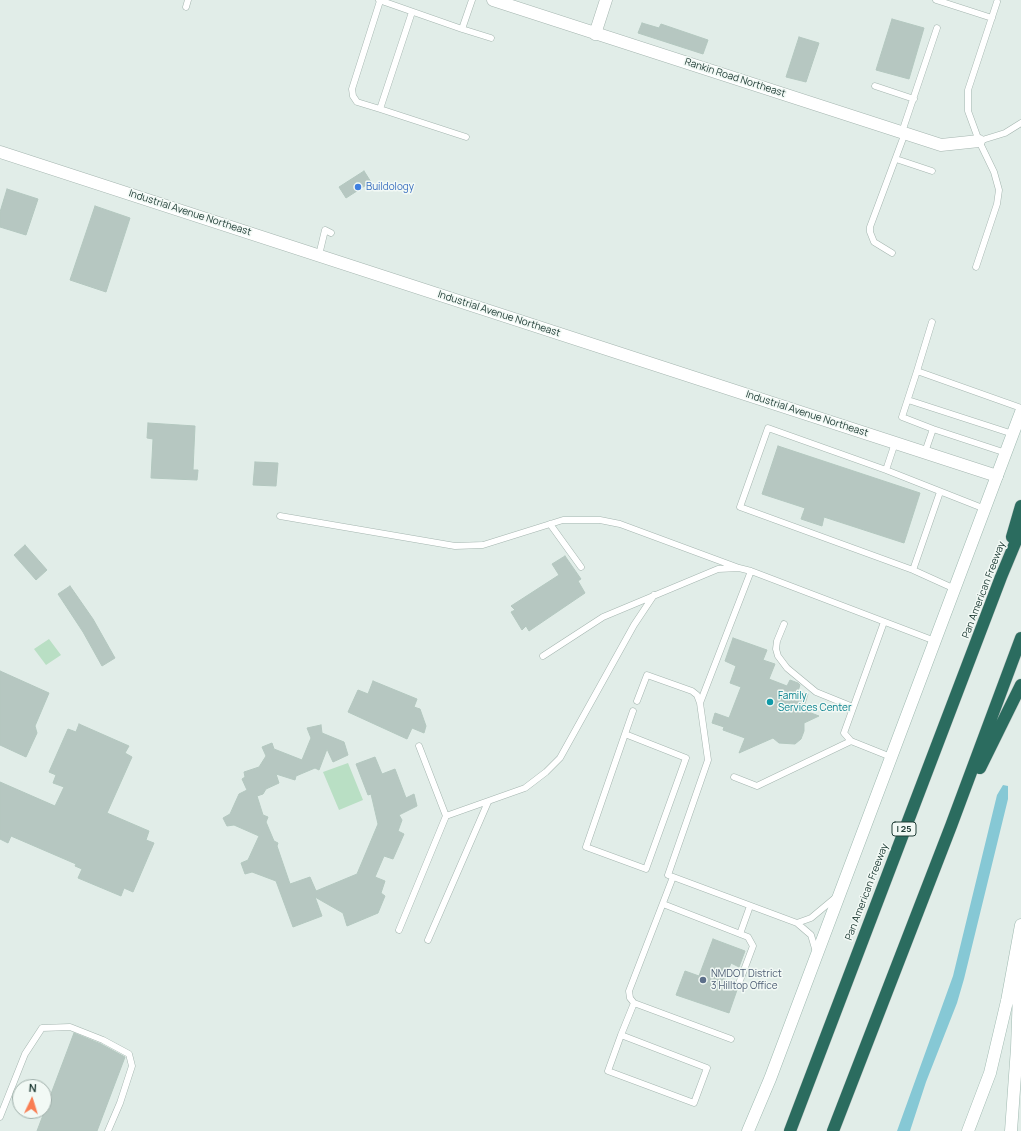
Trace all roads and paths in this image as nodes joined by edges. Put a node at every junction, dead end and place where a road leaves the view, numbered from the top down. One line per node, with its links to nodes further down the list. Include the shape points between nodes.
1 (472, 0): 10 (lane)
2 (493, 0): 11 (street, Rankin Road Northeast)
3 (606, 0): 11 (street)
4 (936, 0): 8 (lane)
5 (380, 1): 7 (lane); 15 (lane, via 352,89 357,102)
6 (997, 2): 8 (lane)
7 (412, 12): 10 (lane); 15 (lane)
8 (992, 18): 19 (lane, via 968,90 968,111)
9 (937, 28): 14 (lane)
10 (462, 29): 12 (lane)
11 (595, 34): 17 (street, Rankin Road Northeast)
12 (491, 38)
13 (875, 86): 14 (lane)
14 (914, 99): 17 (lane)
15 (380, 109): 18 (lane)
16 (1021, 123): 19 (lane, via 1005,133)
17 (904, 132): 19 (street, Rankin Road Northeast, via 941,144); 21 (lane)
18 (466, 137)
19 (979, 141): 26 (lane, via 994,172 999,190 997,204)
20 (0, 152): 25 (street, Industrial Avenue Northeast)
21 (896, 159): 22 (lane); 24 (lane, via 870,227 874,242)
22 (932, 171)
23 (331, 233): 25 (lane, via 325,230)
24 (892, 253)
25 (319, 255): 34 (street, Industrial Avenue Northeast)
26 (976, 267)
27 (932, 322): 28 (lane)
28 (917, 371): 29 (lane); 30 (lane)
29 (908, 400): 32 (lane, via 902,417); 33 (lane)
30 (1021, 408)
31 (1021, 412): 33 (street)
32 (933, 429): 35 (lane); 36 (lane)
33 (1013, 434): 36 (street)
34 (895, 442): 35 (street, Industrial Avenue Northeast); 37 (lane)
35 (925, 452): 38 (street, Industrial Avenue Northeast)
36 (1006, 453): 38 (street)
37 (886, 470): 39 (lane); 47 (lane, via 768,428 740,507)
38 (997, 476): 41 (street)
39 (940, 492): 41 (lane); 47 (lane)
40 (1021, 506): 49 (highway)
41 (985, 509): 50 (street)
42 (280, 516): 43 (lane, via 455,546 483,545)
43 (550, 524): 45 (lane); 46 (lane, via 563,520 600,520 620,524)
44 (1021, 529): 49 (highway, Pan American Freeway / I 25)
45 (581, 567)
46 (739, 568): 48 (lane); 51 (lane, via 718,569)
47 (913, 570): 50 (lane)
48 (751, 571): 52 (lane); 59 (lane)
49 (1001, 577): 89 (highway, Pan American Freeway / I 25)
50 (955, 589): 55 (street)
51 (654, 595): 56 (lane, via 603,617); 67 (lane, via 634,625 560,758 525,788)
52 (884, 622): 55 (lane); 60 (lane)
53 (784, 624): 60 (lane, via 776,649 787,668 816,692)
54 (1021, 638): 69 (highway)
55 (936, 641): 65 (street)
56 (543, 656)
57 (1021, 685): 69 (highway)
58 (637, 701): 59 (lane, via 647,675 692,691)
59 (700, 703): 70 (lane, via 708,760 668,875)
60 (853, 707): 63 (lane, via 844,733)
61 (633, 711): 62 (lane)
62 (625, 734): 62 (lane, via 586,847 646,869 686,758)
63 (851, 741): 65 (lane); 66 (lane, via 757,786)
64 (419, 746): 68 (lane)
65 (890, 757): 71 (street)
66 (734, 777)
67 (488, 802): 68 (lane); 79 (lane)
68 (446, 816): 76 (lane)
69 (951, 826): 90 (highway)
70 (673, 877): 72 (lane); 73 (lane)
71 (840, 894): 74 (lane, via 811,918); 80 (street)
72 (663, 904): 77 (lane); 82 (lane, via 629,991)
73 (750, 906): 74 (lane); 77 (lane)
74 (797, 924): 80 (lane, via 811,935)
75 (1021, 925): 91 (street, via 990,1073)
76 (399, 930)
77 (740, 934): 81 (lane, via 748,937 753,946)
78 (1021, 935): 83 (street)
79 (428, 940)
80 (817, 956): 88 (street)
81 (738, 986)
82 (634, 1002): 84 (lane); 85 (lane)
83 (1020, 1025): 92 (street)
84 (621, 1035): 84 (lane, via 608,1071 694,1103 707,1068)
85 (730, 1039)
86 (0, 1117): 87 (lane, via 24,1054 42,1028 70,1027 129,1054 132,1066)
87 (108, 1131)
88 (748, 1131)
89 (790, 1131)
90 (834, 1131)
91 (968, 1131)
92 (1011, 1131)

